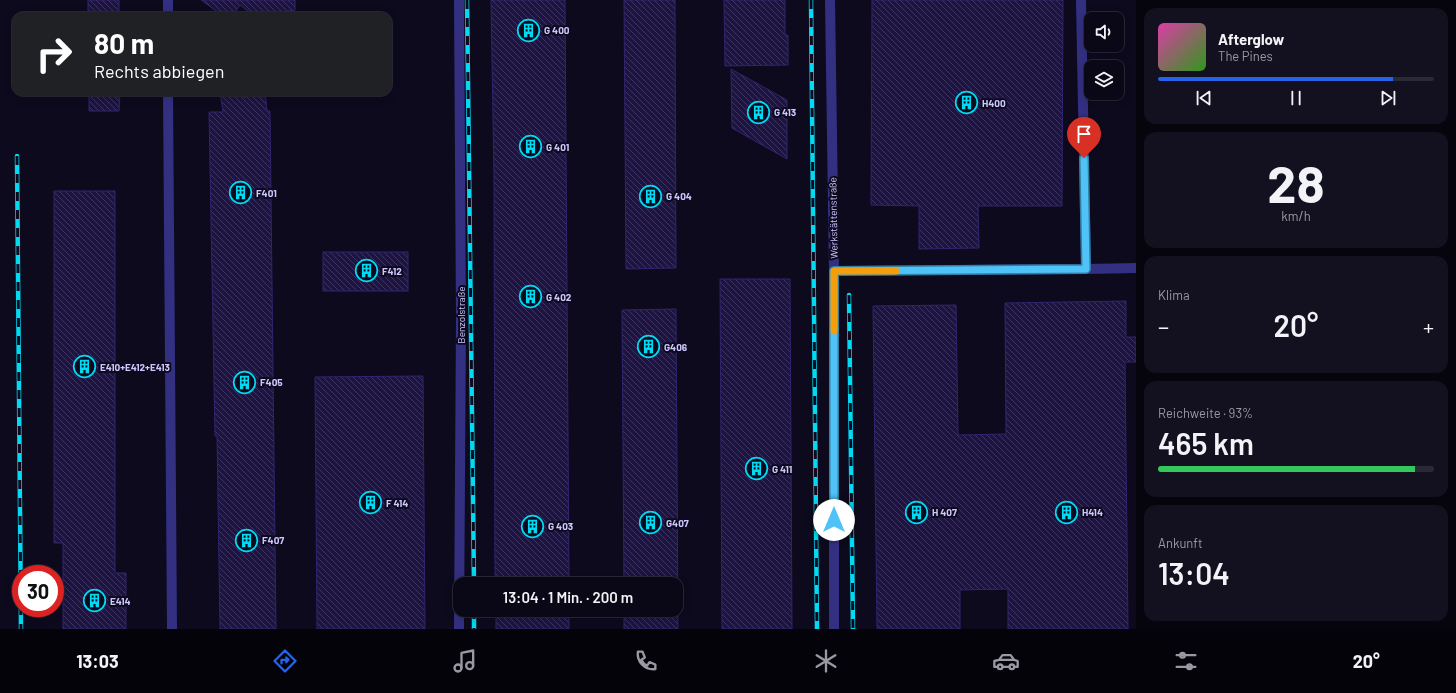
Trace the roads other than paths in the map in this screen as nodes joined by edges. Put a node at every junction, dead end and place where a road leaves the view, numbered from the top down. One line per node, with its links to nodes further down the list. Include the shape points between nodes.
1 (168, 0): 5 (street)
2 (459, 0): 11 (street, Benzolstraße)
3 (830, 0): 9 (street, Werkstättenstraße)
4 (1081, 0): 8 (street)
5 (168, 12)
6 (168, 96): 10 (street)
7 (1136, 268): 8 (street)
8 (1086, 269): 9 (street)
9 (834, 271): 12 (street, Werkstättenstraße)
10 (172, 629)
11 (459, 629)
12 (834, 629)

